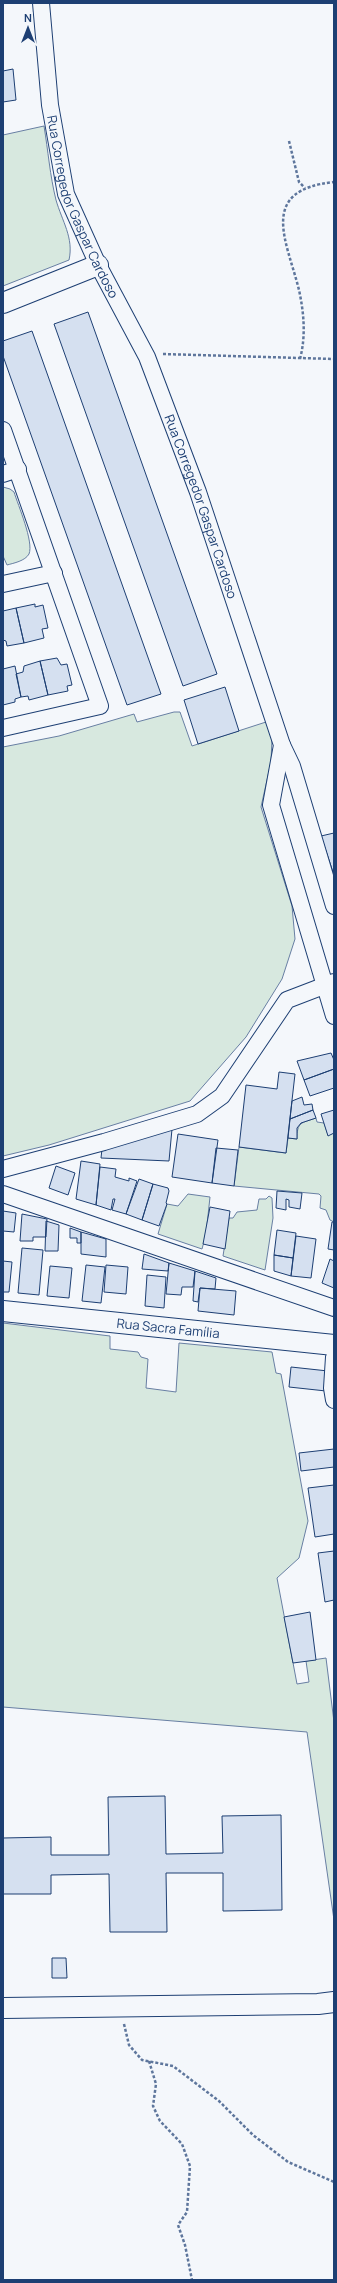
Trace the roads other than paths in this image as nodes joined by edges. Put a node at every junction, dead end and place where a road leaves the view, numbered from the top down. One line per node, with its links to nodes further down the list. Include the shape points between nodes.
1 (41, 3): 2 (street, Rua Corregedor Gaspar Cardoso, via 50,105 66,194)
2 (98, 265): 3 (street); 9 (street, Rua Corregedor Gaspar Cardoso, via 147,358 198,492)
3 (3, 303)
4 (3, 430): 5 (street)
5 (10, 472): 6 (street)
6 (54, 573): 7 (street); 8 (street, via 100,706)
7 (3, 584)
8 (3, 728)
9 (282, 745): 10 (street, via 292,766); 12 (street, Rua Corregedor Gaspar Cardoso, via 271,805)
10 (332, 888): 11 (street)
11 (334, 906)
12 (329, 984): 13 (street, Rua Corregedor Gaspar Cardoso); 14 (street, via 287,1000 222,1096 197,1114)
13 (334, 1016)
14 (3, 1169)
15 (3, 1194): 16 (street)
16 (334, 1308)
17 (3, 1312): 18 (street, Rua Sacra Família)
18 (334, 1345)
19 (334, 1357): 20 (street)
20 (334, 1400)
21 (334, 2002): 22 (street)
22 (3, 2008)

